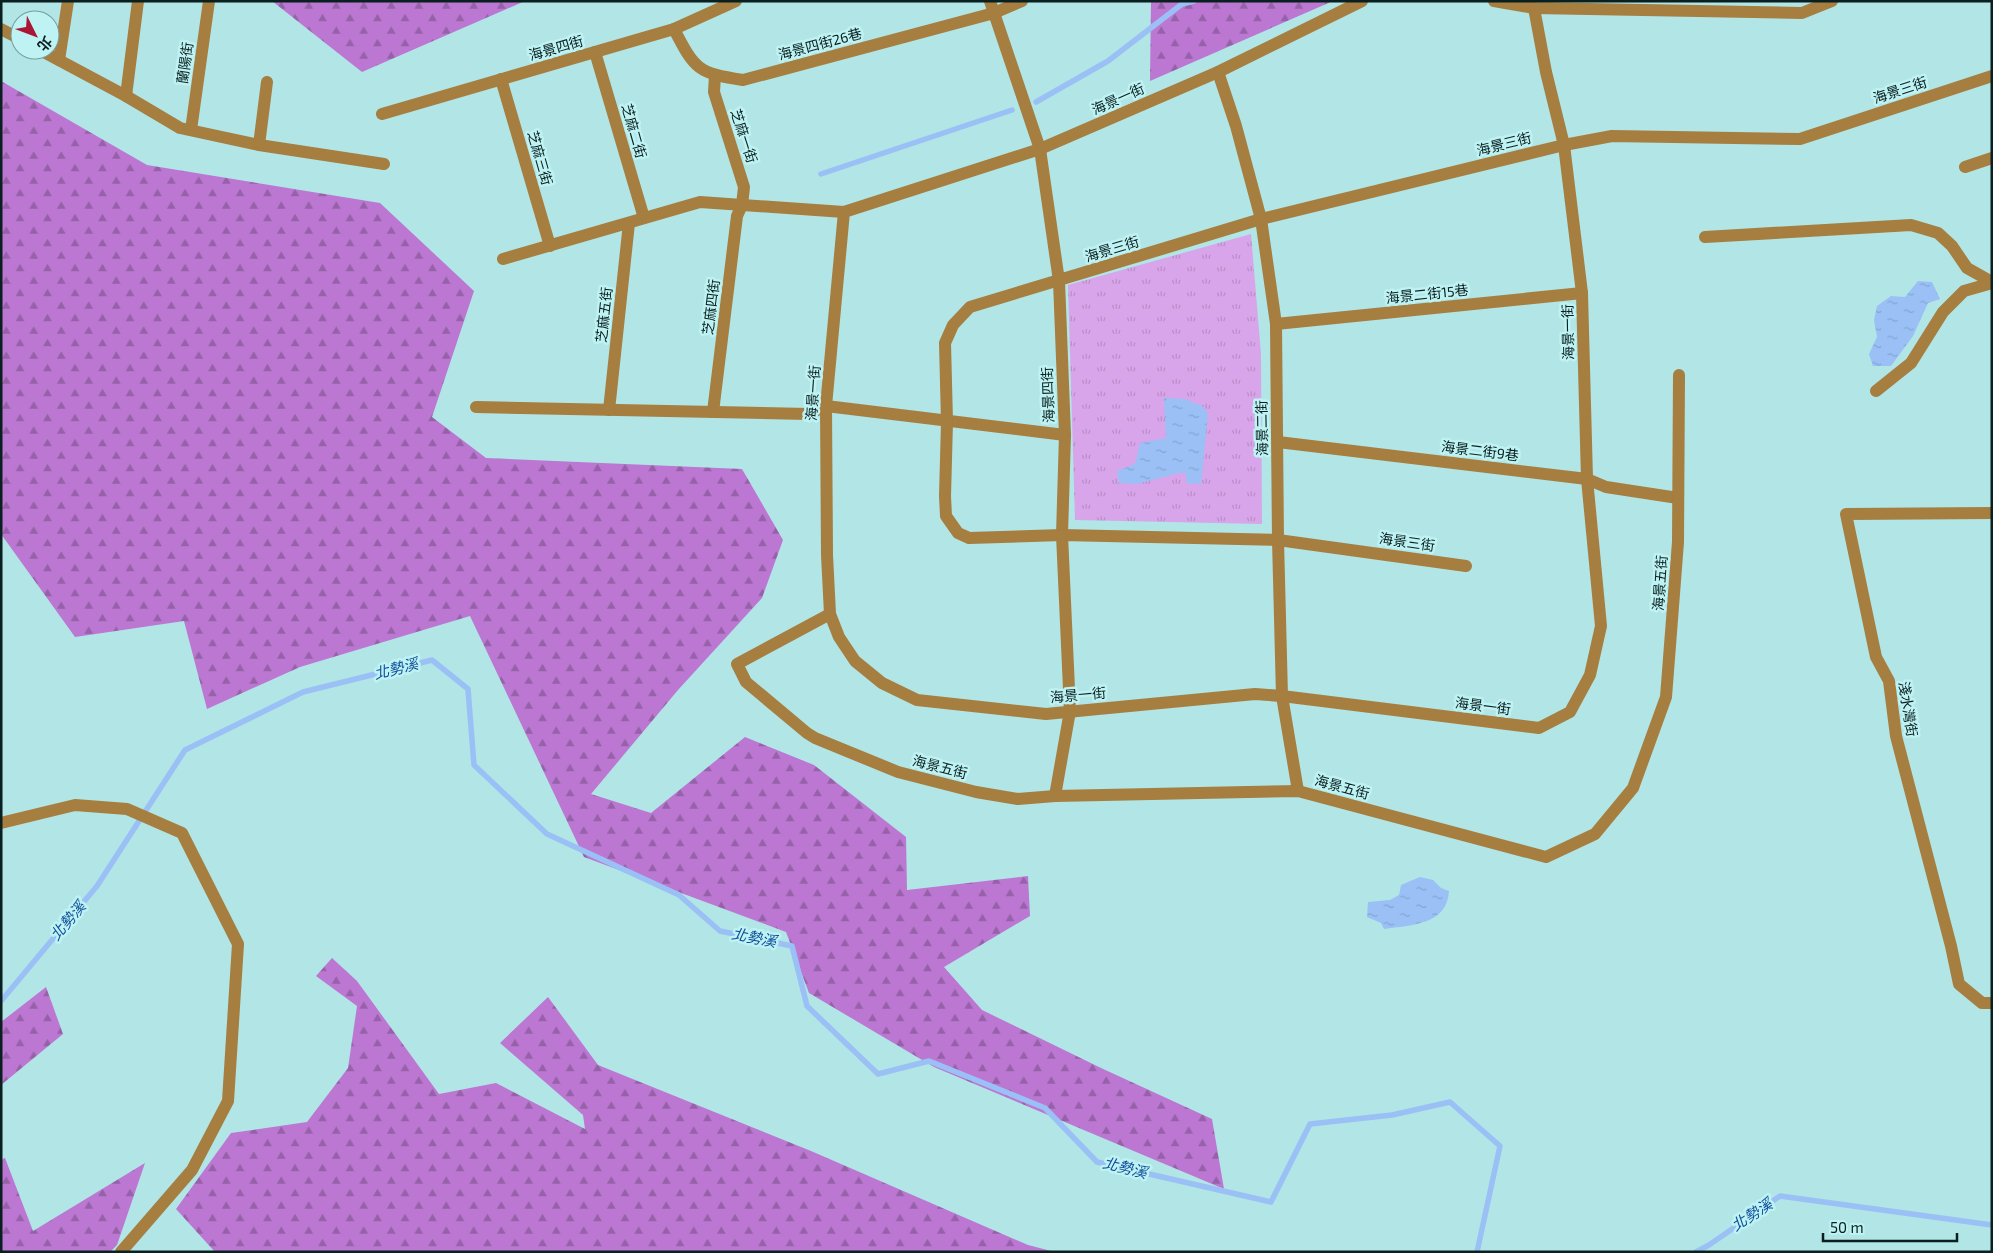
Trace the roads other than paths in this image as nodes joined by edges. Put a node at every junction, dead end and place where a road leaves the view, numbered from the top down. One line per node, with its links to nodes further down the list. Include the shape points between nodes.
1 (68, 1): 13 (street)
2 (138, 1): 20 (street)
3 (209, 1): 22 (street, 蘭陽街)
4 (736, 1): 11 (street, 海景四街)
5 (1022, 1): 9 (street, 海景四街26巷)
6 (1362, 1): 15 (street, 海景一街)
7 (1494, 1): 10 (street)
8 (1832, 1): 10 (street, via 1802,13)
9 (992, 7): 16 (street, 海景四街26巷, via 743,80); 25 (street, 海景四街)
10 (1534, 8): 24 (street, 海景一街)
11 (674, 29): 12 (street, 海景四街); 16 (street, 海景四街26巷, via 697,67)
12 (595, 52): 18 (street, 海景四街); 31 (street, 芝麻二街)
13 (60, 53)
14 (59, 60): 20 (street)
15 (1218, 72): 25 (street, 海景一街); 32 (street, 海景二街)
16 (715, 75): 29 (street, 芝麻一街, via 714,92 744,187)
17 (1992, 76): 24 (street, 海景三街, via 1800,139 1612,136)
18 (501, 79): 21 (street, 海景四街); 35 (street, 芝麻三街)
19 (267, 82): 23 (street)
20 (126, 96): 22 (street, via 180,128)
21 (382, 114)
22 (191, 130): 23 (street)
23 (259, 145): 27 (street)
24 (1564, 145): 32 (street, 海景三街); 39 (street, 海景一街)
25 (1040, 149): 30 (street, 海景一街); 37 (street, 海景四街)
26 (1992, 158): 28 (street)
27 (384, 164)
28 (1965, 167)
29 (742, 205): 30 (street); 31 (street, via 700,202); 46 (street, 芝麻四街, via 737,216)
30 (844, 212): 43 (street, 海景一街)
31 (644, 218): 33 (street)
32 (1261, 219): 37 (street, 海景三街); 40 (street, 海景二街)
33 (629, 223): 35 (street); 45 (street, 芝麻五街)
34 (1705, 237): 38 (street, via 1911,225 1938,234 1952,246 1967,268)
35 (550, 246): 36 (street)
36 (503, 259)
37 (1059, 281): 47 (street, 海景三街, via 970,307 952,326 946,343); 48 (street, 海景四街)
38 (1992, 282): 42 (street, via 1964,291 1943,312 1911,363)
39 (1582, 293): 40 (street, 海景二街15巷); 50 (street, 海景一街)
40 (1276, 324): 49 (street, 海景二街)
41 (1679, 375): 51 (street, 海景五街)
42 (1876, 391)
43 (826, 406): 46 (street, via 808,414); 47 (street); 56 (street, 海景一街)
44 (476, 407): 45 (street)
45 (609, 410): 46 (street)
46 (713, 412)
47 (947, 422): 48 (street); 53 (street, 海景三街, via 946,516 958,533 969,538)
48 (1065, 435): 53 (street, 海景四街)
49 (1278, 442): 50 (street, 海景二街9巷); 54 (street, 海景二街)
50 (1587, 479): 51 (street, 海景二街9巷, via 1606,487); 57 (street, 海景一街, via 1601,626 1590,675 1570,712 1538,728)
51 (1678, 498): 59 (street, 海景五街, via 1678,542 1666,697 1633,788 1595,834 1546,857)
52 (1992, 513): 62 (street, 淺水灣街, via 1846,514 1876,657 1889,681 1896,736 1959,984 1982,1003)
53 (1062, 534): 54 (street, 海景三街); 58 (street, 海景四街)
54 (1278, 540): 55 (street, 海景三街); 57 (street, 海景二街)
55 (1466, 566)
56 (830, 614): 58 (street, 海景一街, via 838,637 855,661 882,683 917,700 1046,714); 60 (street, 海景五街, via 737,664 746,682 807,733 898,772 976,792 1018,798)
57 (1282, 696): 58 (street, 海景一街, via 1255,694); 59 (street, 海景二街)
58 (1070, 711): 60 (street, 海景四街)
59 (1298, 791): 60 (street, 海景五街)
60 (1055, 796)
61 (1, 823): 63 (street, via 75,805 132,811 182,833 238,944 228,1101 192,1170)
62 (1992, 1003)
63 (121, 1252)

